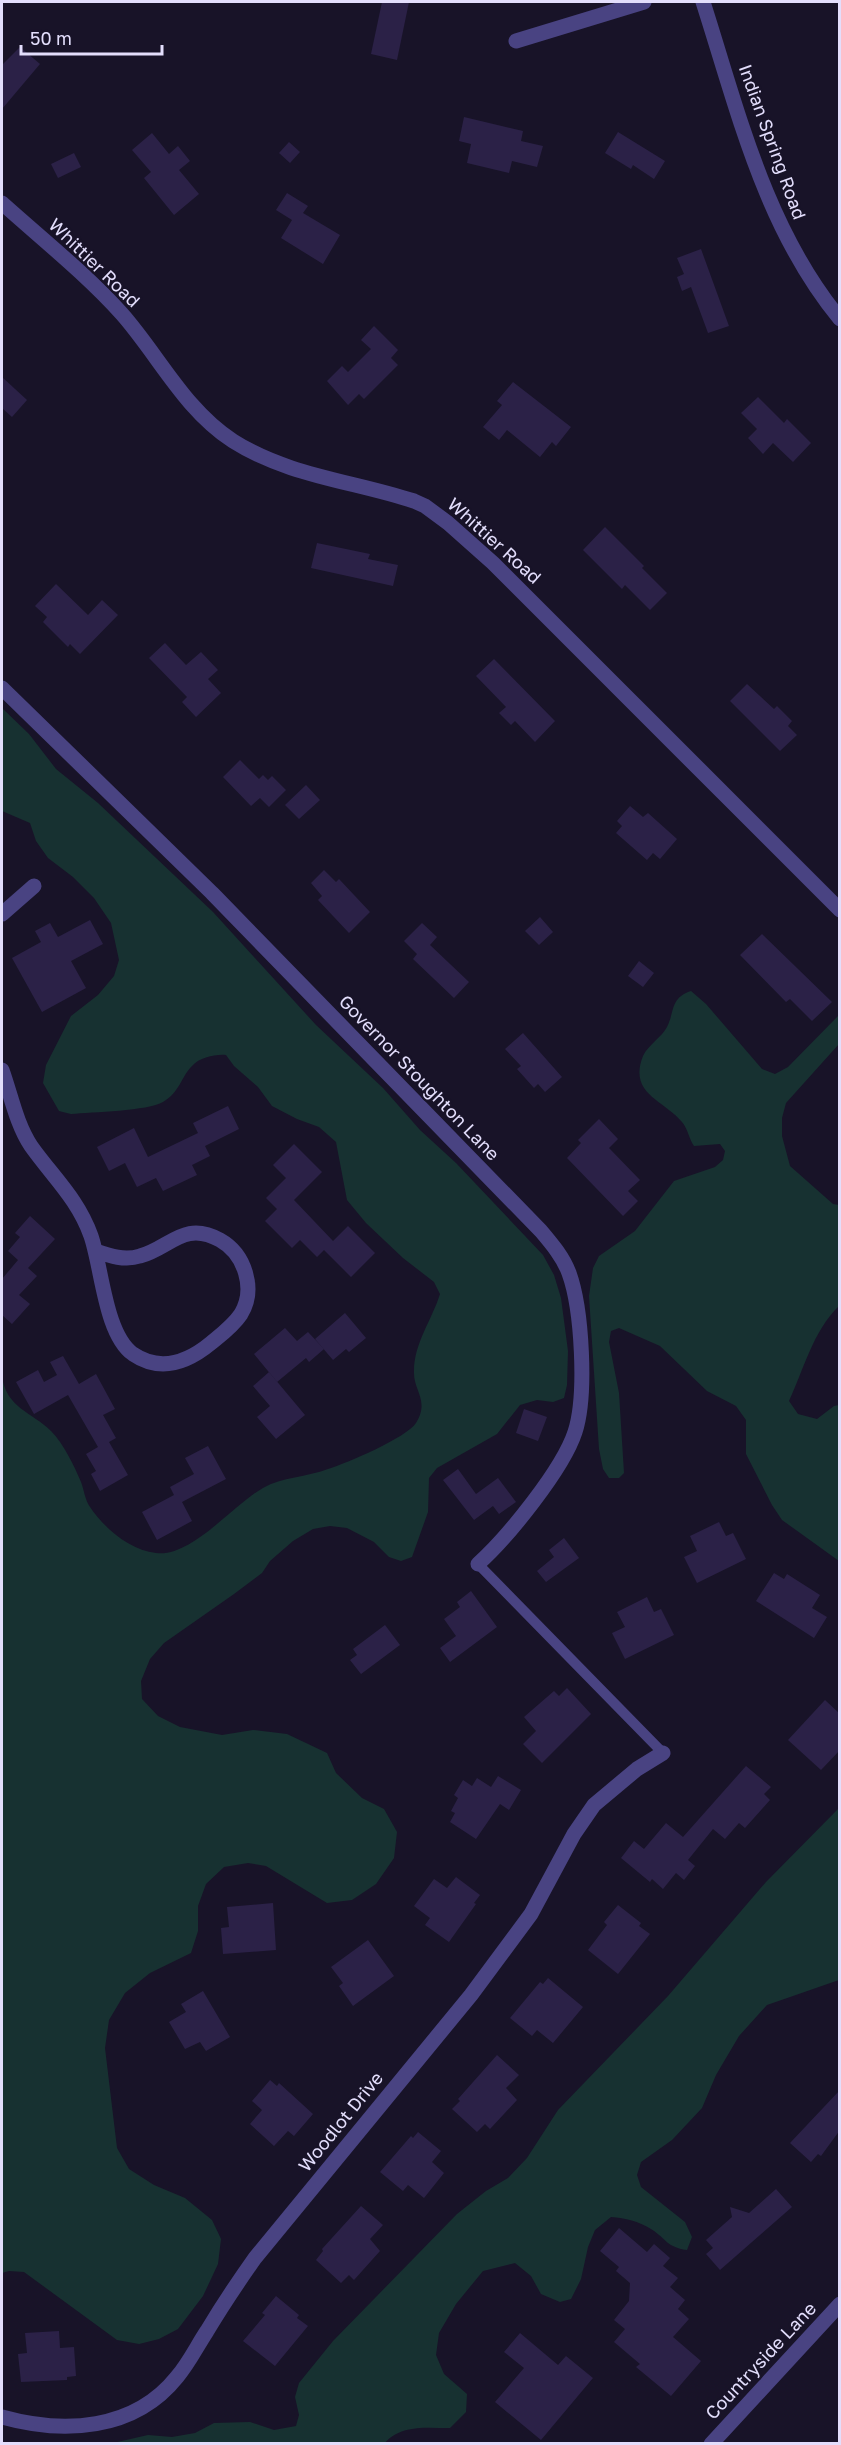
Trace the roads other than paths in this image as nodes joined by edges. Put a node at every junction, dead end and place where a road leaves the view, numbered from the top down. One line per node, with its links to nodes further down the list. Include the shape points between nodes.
1 (645, 2): 3 (street)
2 (703, 2): 5 (street, Indian Spring Road, via 775,215 806,272)
3 (516, 41)
4 (2, 203): 8 (street, Whittier Road, via 116,307 179,390 232,441 299,471 414,501 448,523)
5 (840, 319)
6 (2, 688): 12 (street, Governor Stoughton Lane, via 220,902 541,1231 564,1262 575,1299 579,1339 581,1396 575,1433 556,1468 505,1538)
7 (34, 886): 9 (street)
8 (840, 910)
9 (2, 914)
10 (2, 1070): 11 (street, via 24,1134 74,1199)
11 (96, 1251): 11 (street, via 133,1258 181,1236 211,1235 228,1245 244,1268 248,1287 245,1305 234,1323 199,1353 171,1364 151,1362 133,1354 121,1341)
12 (478, 1564): 13 (lane)
13 (663, 1754): 15 (street, Woodlot Drive, via 637,1768 594,1805 531,1914 466,2002 255,2258 166,2390 137,2410 97,2424 57,2428)
14 (840, 2304): 16 (street, Countryside Lane)
15 (2, 2417)
16 (711, 2444)

